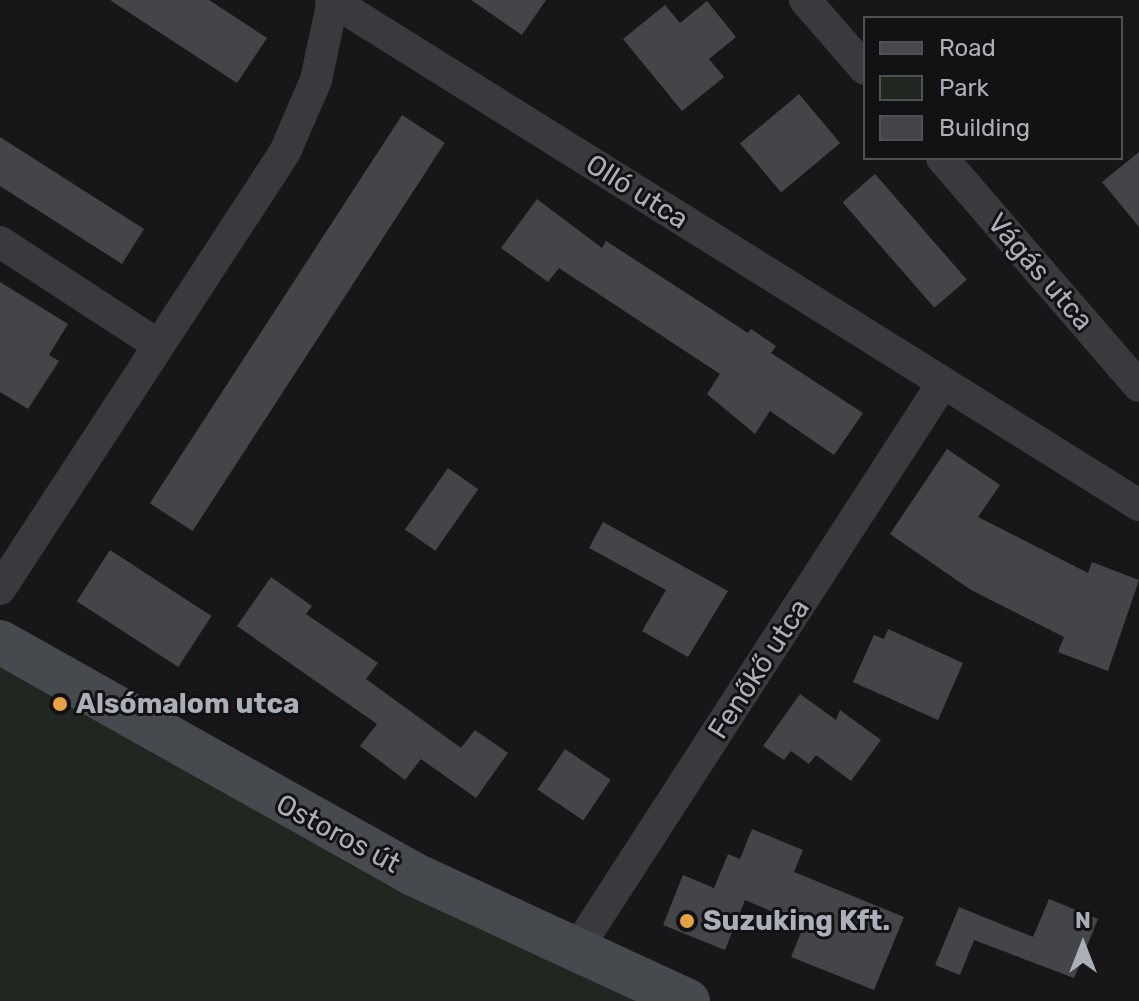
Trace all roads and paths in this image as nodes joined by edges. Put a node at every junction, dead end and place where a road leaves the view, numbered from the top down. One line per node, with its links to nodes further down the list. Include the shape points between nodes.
1 (333, 0): 6 (street, via 316,80 285,152); 7 (street, Olló utca)
2 (805, 0): 3 (street)
3 (863, 67)
4 (944, 160): 8 (street, Vágás utca)
5 (0, 242): 6 (street)
6 (158, 345): 10 (street)
7 (942, 384): 9 (street); 12 (street, Fenőkő utca)
8 (1139, 386)
9 (1139, 505)
10 (0, 589)
11 (0, 642): 12 (main road, Ostoros út, via 287,806)
12 (575, 952): 13 (main road, Ostoros út)
13 (688, 1001)

